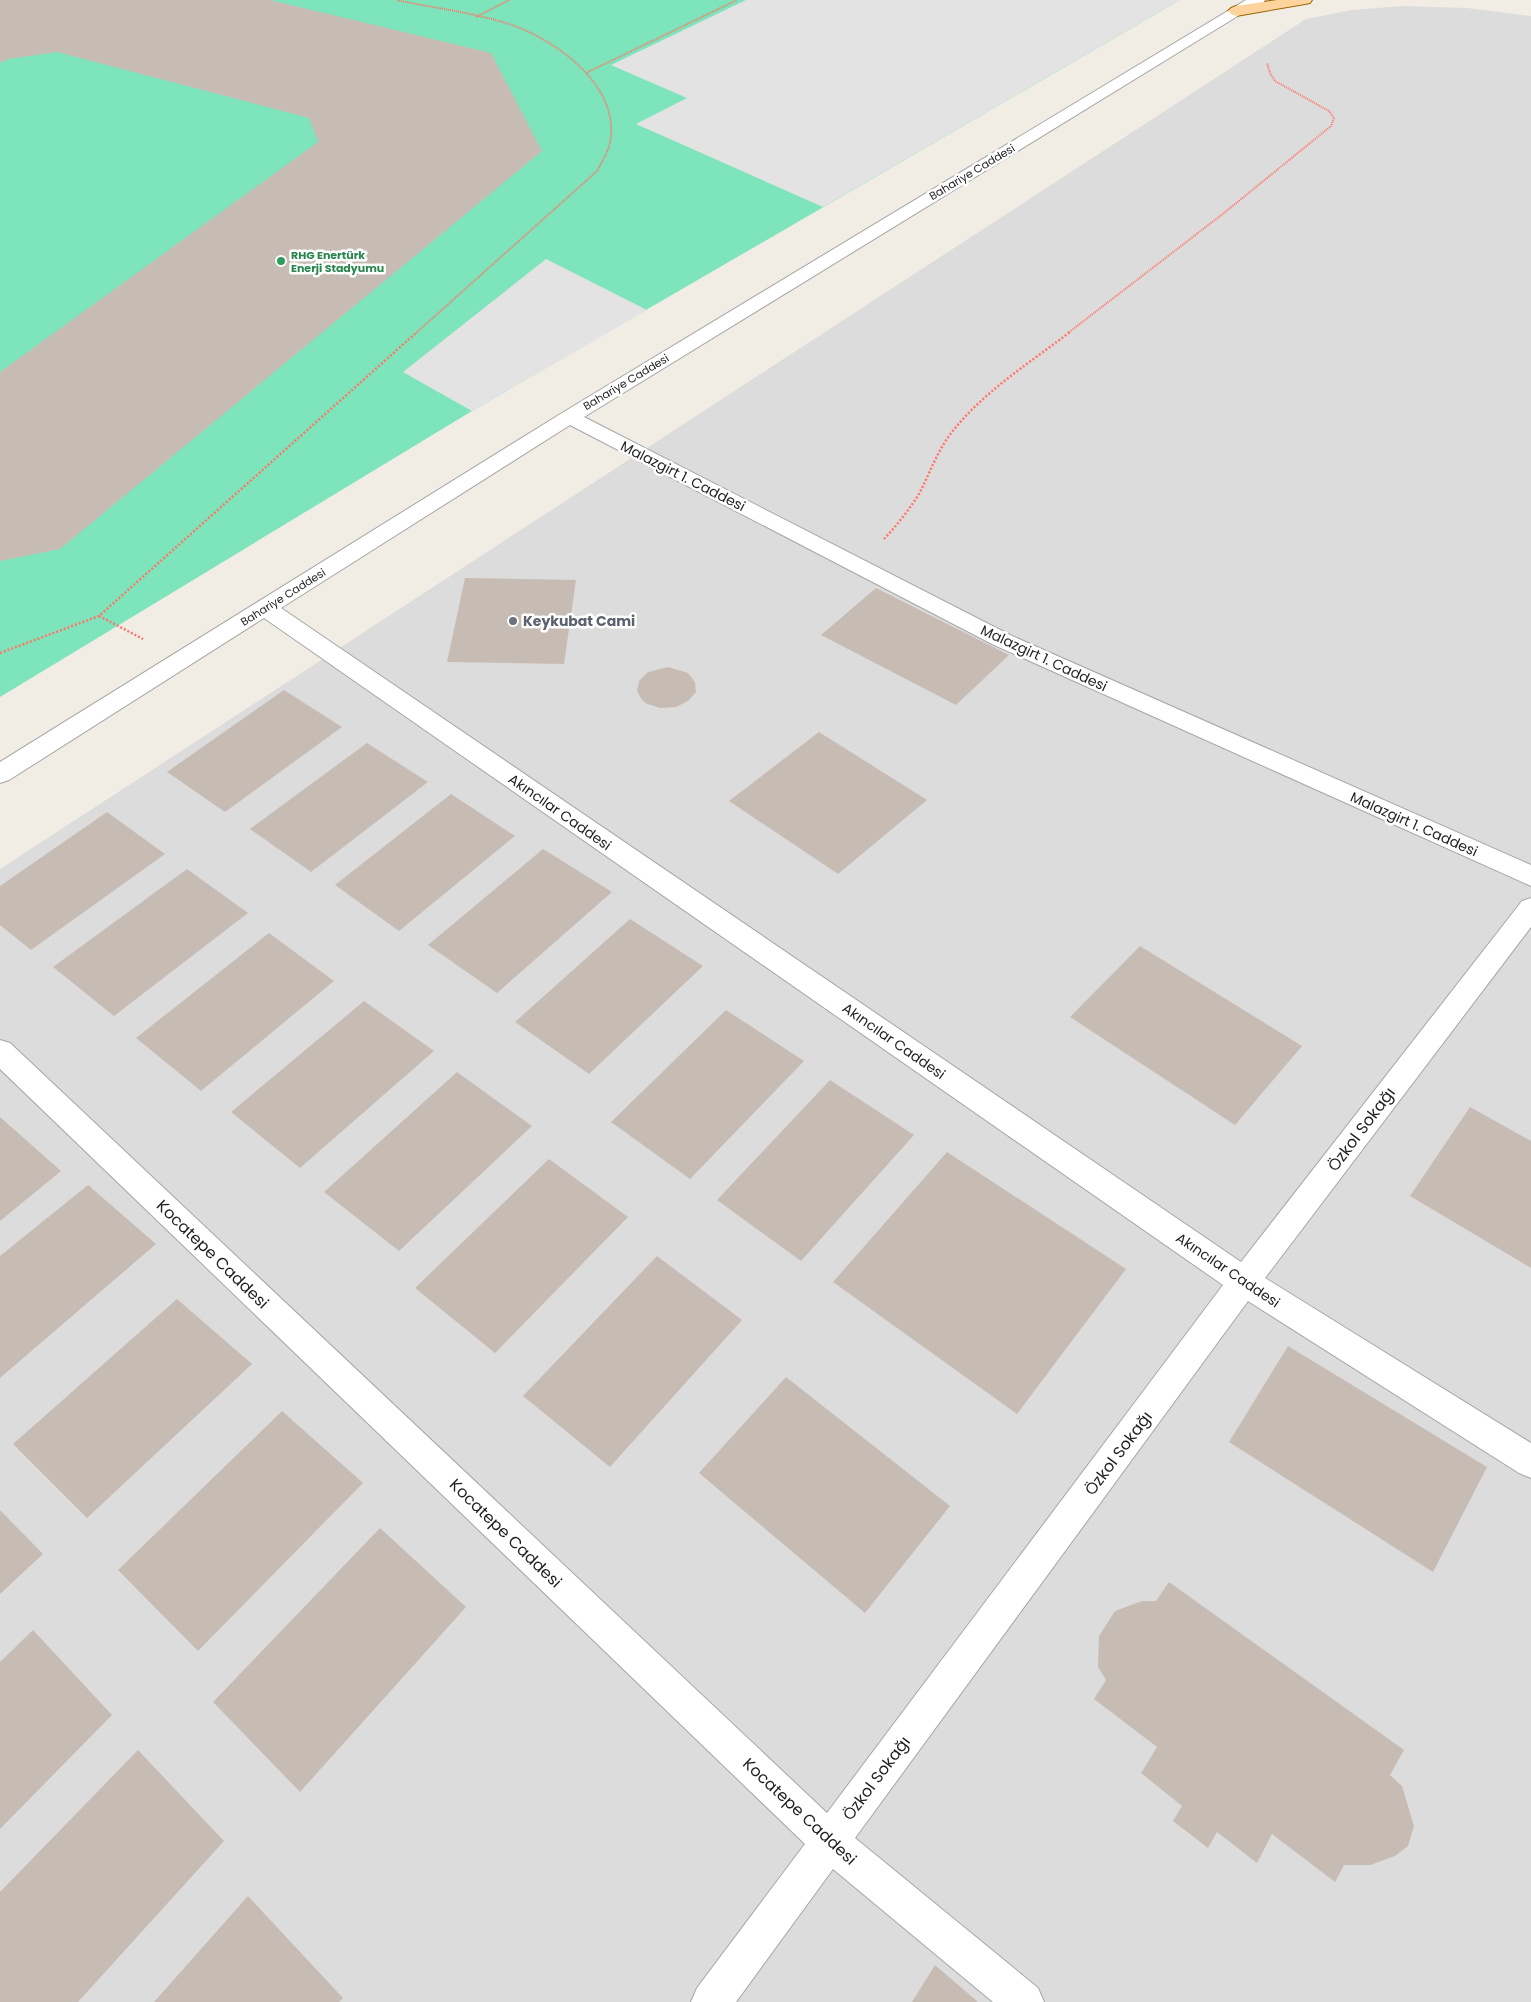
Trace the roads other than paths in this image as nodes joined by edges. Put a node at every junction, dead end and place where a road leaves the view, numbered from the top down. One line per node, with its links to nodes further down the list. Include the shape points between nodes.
1 (1258, 0): 3 (street, Bahariye Caddesi)
2 (1305, 0): 3 (main road)
3 (1239, 6): 4 (street, Bahariye Caddesi)
4 (569, 417): 5 (street, Bahariye Caddesi); 7 (street, Malazgirt 1. Caddesi, via 1002,640)
5 (265, 608): 6 (street, Bahariye Caddesi); 10 (street, Akıncılar Caddesi)
6 (0, 774)
7 (1531, 876)
8 (1531, 908): 10 (street, Özkol Sokağı)
9 (0, 1051): 12 (street, Kocatepe Caddesi)
10 (1244, 1282): 11 (street, Akıncılar Caddesi); 12 (street, Özkol Sokağı)
11 (1531, 1462)
12 (829, 1841): 13 (street, Özkol Sokağı); 14 (street, Kocatepe Caddesi)
13 (710, 2002)
14 (1024, 2002)

